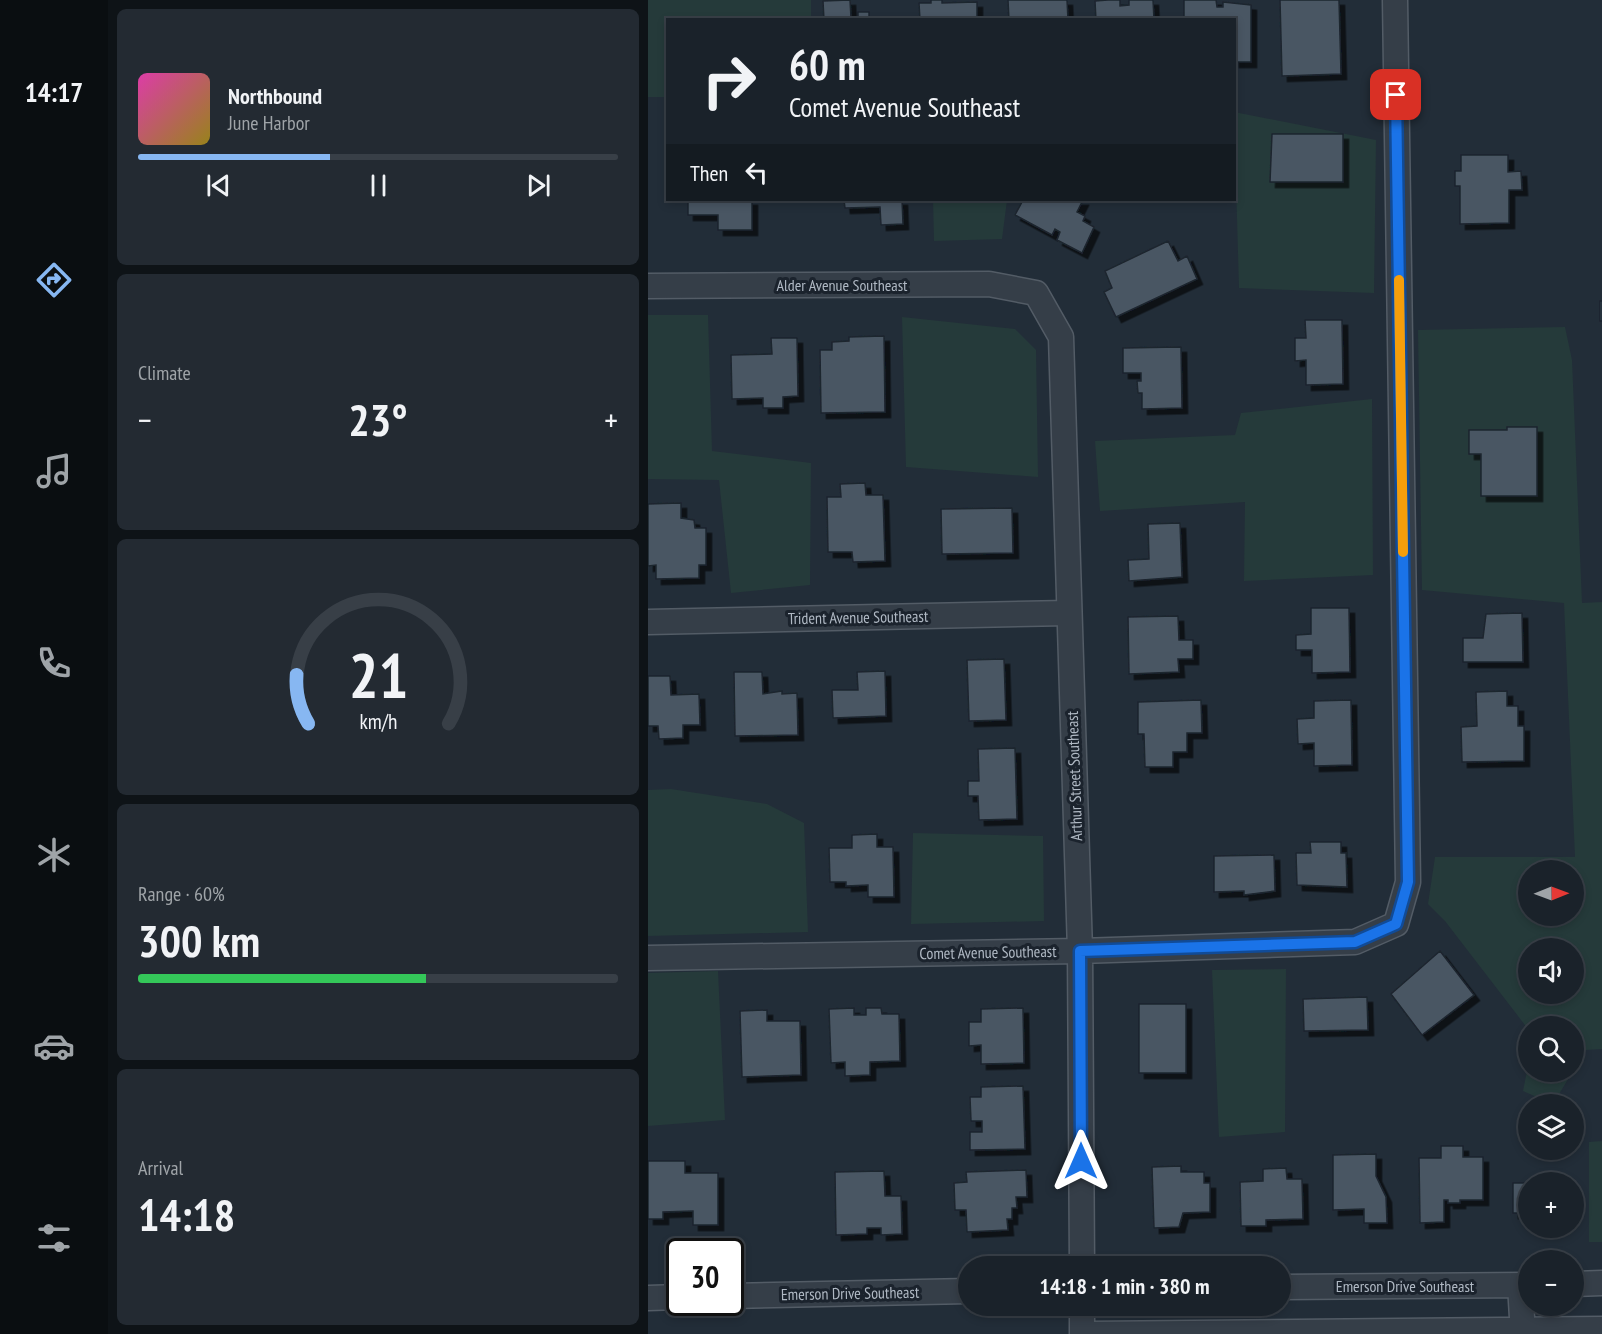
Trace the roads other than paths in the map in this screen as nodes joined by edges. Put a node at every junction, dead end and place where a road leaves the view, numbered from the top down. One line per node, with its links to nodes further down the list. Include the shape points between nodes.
1 (1395, 0): 6 (street, Comet Avenue Southeast, via 1408,882 1396,924 1355,942)
2 (648, 286): 3 (street, Alder Avenue Southeast, via 989,284)
3 (1036, 293): 4 (street, Arthur Street Southeast, via 1061,337)
4 (1068, 613): 5 (street, Trident Avenue Southeast); 6 (street, Arthur Street Southeast)
5 (648, 622)
6 (1080, 951): 7 (street, Comet Avenue Southeast); 8 (street, Arthur Street Southeast)
7 (648, 958)
8 (1082, 1256)
9 (1602, 1283): 10 (street)
10 (1584, 1284)
11 (1518, 1285): 12 (street, Emerson Drive Southeast)
12 (1291, 1287)
13 (958, 1291): 14 (street, Emerson Drive Southeast)
14 (744, 1296)
15 (666, 1297): 16 (street)
16 (648, 1298)
17 (1082, 1316): 21 (street)
18 (1523, 1316): 20 (street)
19 (1602, 1329): 20 (street)
20 (1522, 1333): 22 (street)
21 (1082, 1334)
22 (1089, 1334)

